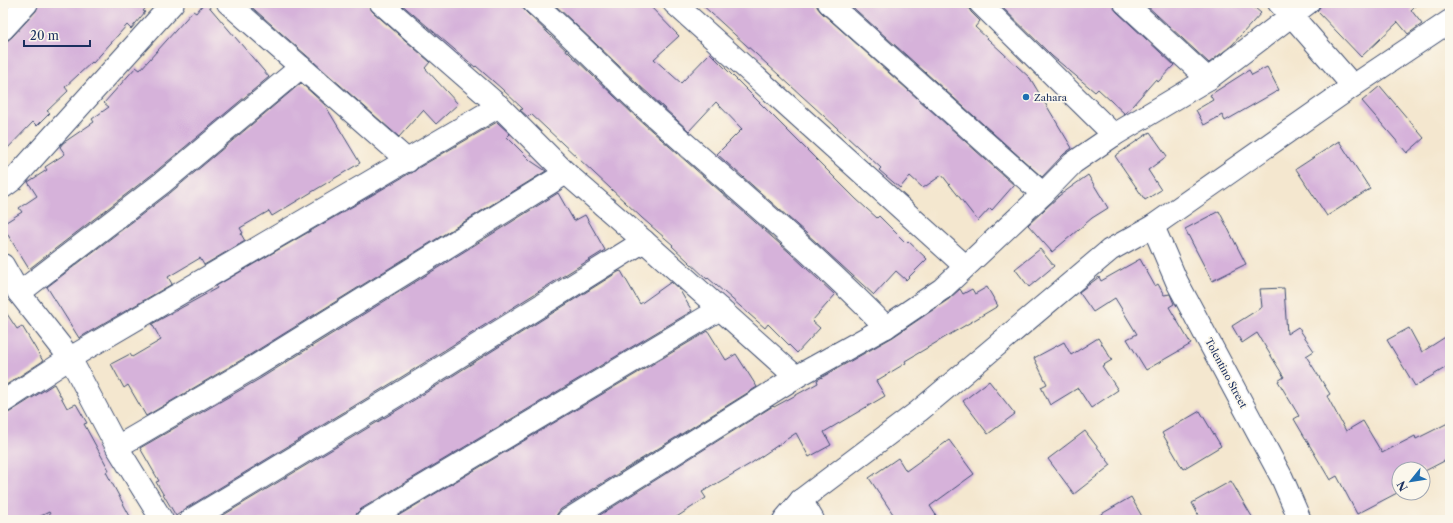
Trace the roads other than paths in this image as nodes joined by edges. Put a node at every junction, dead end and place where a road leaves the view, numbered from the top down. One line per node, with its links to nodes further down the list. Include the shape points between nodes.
1 (27, 3): 12 (street)
2 (173, 3): 20 (street, via 14,180)
3 (228, 3): 13 (street)
4 (381, 3): 16 (street)
5 (534, 3): 28 (street, via 644,107 751,200)
6 (674, 3): 25 (street)
7 (830, 3): 21 (street)
8 (980, 3): 17 (street)
9 (1125, 3): 14 (street)
10 (1293, 7): 14 (street); 15 (street)
11 (1450, 21): 15 (street)
12 (3, 29)
13 (301, 67): 18 (street); 26 (street, via 162,182)
14 (1208, 79): 17 (street)
15 (1353, 86): 22 (street)
16 (499, 106): 18 (street); 19 (street)
17 (1114, 135): 21 (street, via 1073,163)
18 (408, 161): 29 (street)
19 (566, 173): 23 (street); 32 (street, via 254,367)
20 (3, 187)
21 (1043, 194): 25 (street)
22 (1153, 226): 33 (street, via 1110,250 919,411); 40 (street, Tolentino Street, via 1177,282 1282,478)
23 (644, 241): 27 (street); 35 (street)
24 (3, 265): 26 (street)
25 (965, 266): 28 (street, via 942,289)
26 (19, 293): 29 (street)
27 (720, 309): 30 (street); 36 (street)
28 (886, 327): 30 (street)
29 (70, 358): 31 (street); 32 (street)
30 (796, 377): 37 (street)
31 (3, 402)
32 (117, 447): 34 (street)
33 (801, 500): 38 (street); 39 (street)
34 (162, 520)
35 (191, 520)
36 (367, 520)
37 (568, 520)
38 (784, 520)
39 (813, 520)
40 (1300, 520)

